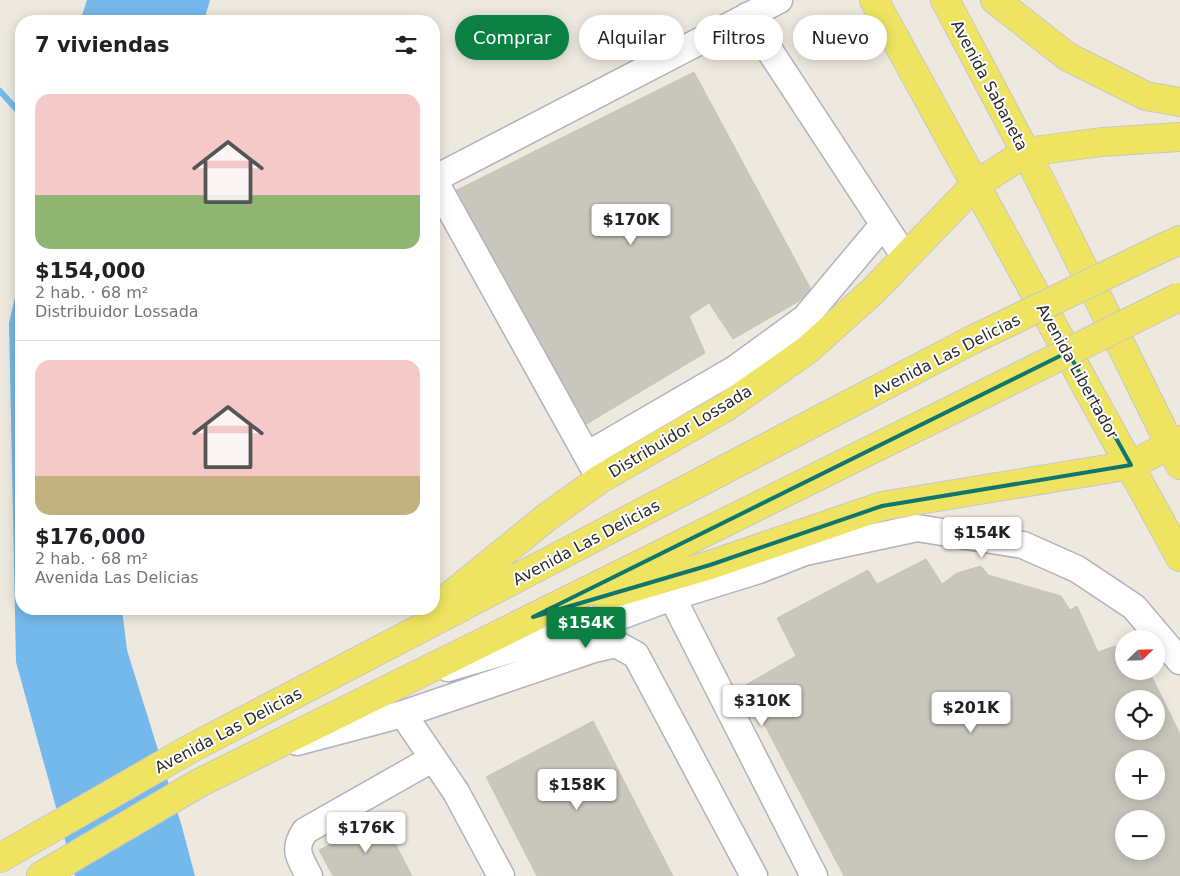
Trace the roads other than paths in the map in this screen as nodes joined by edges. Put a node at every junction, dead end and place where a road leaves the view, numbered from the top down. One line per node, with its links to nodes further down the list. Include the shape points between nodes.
1 (779, 0): 5 (street)
2 (874, 0): 12 (main road)
3 (945, 0): 10 (main road, Avenida Sabaneta)
4 (995, 0): 8 (main road, via 1068,57 1146,96)
5 (749, 15)
6 (694, 44): 11 (street)
7 (776, 60): 14 (street)
8 (1180, 102)
9 (1180, 137): 10 (main road, Distribuidor Lossada, via 1102,142)
10 (1030, 161): 12 (main road, Distribuidor Lossada); 18 (main road)
11 (440, 176)
12 (974, 186): 16 (main road, Distribuidor Lossada); 20 (main road, Avenida Libertador)
13 (440, 190): 19 (street)
14 (883, 224): 16 (street); 19 (street, via 805,318 735,369)
15 (1168, 246): 27 (main road, Avenida Las Delicias, bridge, via 970,341)
16 (905, 257): 21 (main road, Distribuidor Lossada, via 874,291 806,351 726,407)
17 (1179, 297): 26 (main road, Avenida Las Delicias, bridge)
18 (1177, 450): 20 (main road)
19 (587, 455): 21 (street)
20 (1131, 465): 22 (main road, Avenida Libertador); 26 (main road, via 882,506 710,565)
21 (600, 479): 24 (main road, Distribuidor Lossada, via 548,516)
22 (1180, 558)
23 (672, 597): 28 (street, via 805,552 917,528 1023,545 1077,569 1134,607); 29 (street, via 599,624); 38 (street)
24 (440, 604)
25 (427, 615): 27 (main road, Distribuidor Lossada)
26 (533, 617): 29 (main road, Avenida Las Delicias)
27 (390, 645): 33 (main road, Avenida Las Delicias, via 188,750)
28 (1180, 661)
29 (399, 682): 31 (main road, Avenida Las Delicias)
30 (403, 714): 31 (street); 32 (street); 37 (street, via 616,644 636,655)
31 (262, 752): 34 (main road, Avenida Las Delicias, via 199,783)
32 (432, 758): 35 (street, via 305,831 298,842 298,855); 36 (street, via 456,792)
33 (0, 858)
34 (40, 876)
35 (309, 876)
36 (501, 876)
37 (754, 876)
38 (814, 876)

